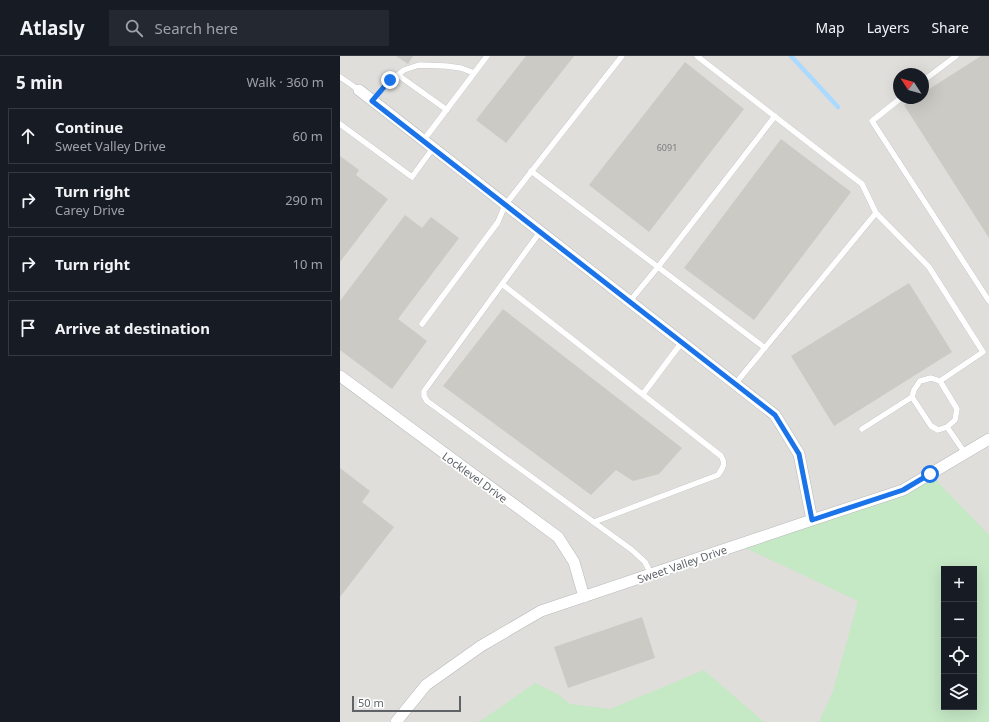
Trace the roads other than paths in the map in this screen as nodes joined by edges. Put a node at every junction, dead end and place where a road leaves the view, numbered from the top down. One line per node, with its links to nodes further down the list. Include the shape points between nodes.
1 (488, 56): 5 (lane)
2 (622, 56): 17 (lane)
3 (697, 56): 13 (lane)
4 (956, 56): 7 (lane)
5 (474, 73): 6 (lane, via 453,66 419,65); 12 (lane)
6 (398, 75): 10 (lane, via 390,80); 12 (lane)
7 (929, 76)
8 (340, 77): 9 (lane)
9 (358, 90): 10 (street)
10 (372, 101): 15 (street)
11 (893, 104): 23 (lane, via 872,121)
12 (447, 110): 15 (lane)
13 (775, 116): 19 (lane, via 862,184); 21 (lane)
14 (340, 124): 16 (lane, via 412,177)
15 (423, 141): 16 (street)
16 (433, 148): 18 (street)
17 (532, 171): 18 (lane); 21 (lane)
18 (505, 205): 20 (street); 25 (lane, via 498,222)
19 (876, 213): 27 (lane); 29 (lane, via 929,267 983,352)
20 (540, 232): 22 (lane); 24 (street)
21 (658, 267): 24 (lane); 27 (lane)
22 (502, 284): 31 (lane); 38 (lane, via 424,391 424,396 427,401)
23 (989, 301)
24 (630, 302): 26 (street)
25 (422, 324)
26 (682, 342): 30 (street); 31 (lane)
27 (765, 348): 30 (lane)
28 (340, 376): 40 (street, Locklevel Drive, via 558,537 574,562)
29 (940, 381): 32 (lane, via 931,378 920,381); 33 (lane, via 957,409 955,420)
30 (736, 384): 37 (street, via 775,415 799,454)
31 (643, 394): 38 (lane, via 721,456 724,460 723,468 718,475)
32 (912, 397): 33 (lane, via 931,426 938,430); 34 (lane)
33 (947, 427): 36 (lane)
34 (862, 429)
35 (989, 439): 36 (street, Sweet Valley Drive)
36 (965, 453): 37 (street, Sweet Valley Drive, via 903,490)
37 (812, 520): 39 (street, Sweet Valley Drive)
38 (594, 522): 39 (lane, via 632,550 645,562)
39 (651, 574): 40 (street, Sweet Valley Drive)
40 (584, 597): 41 (street, Sweet Valley Drive, via 541,612 481,646 426,685)
41 (396, 722)

